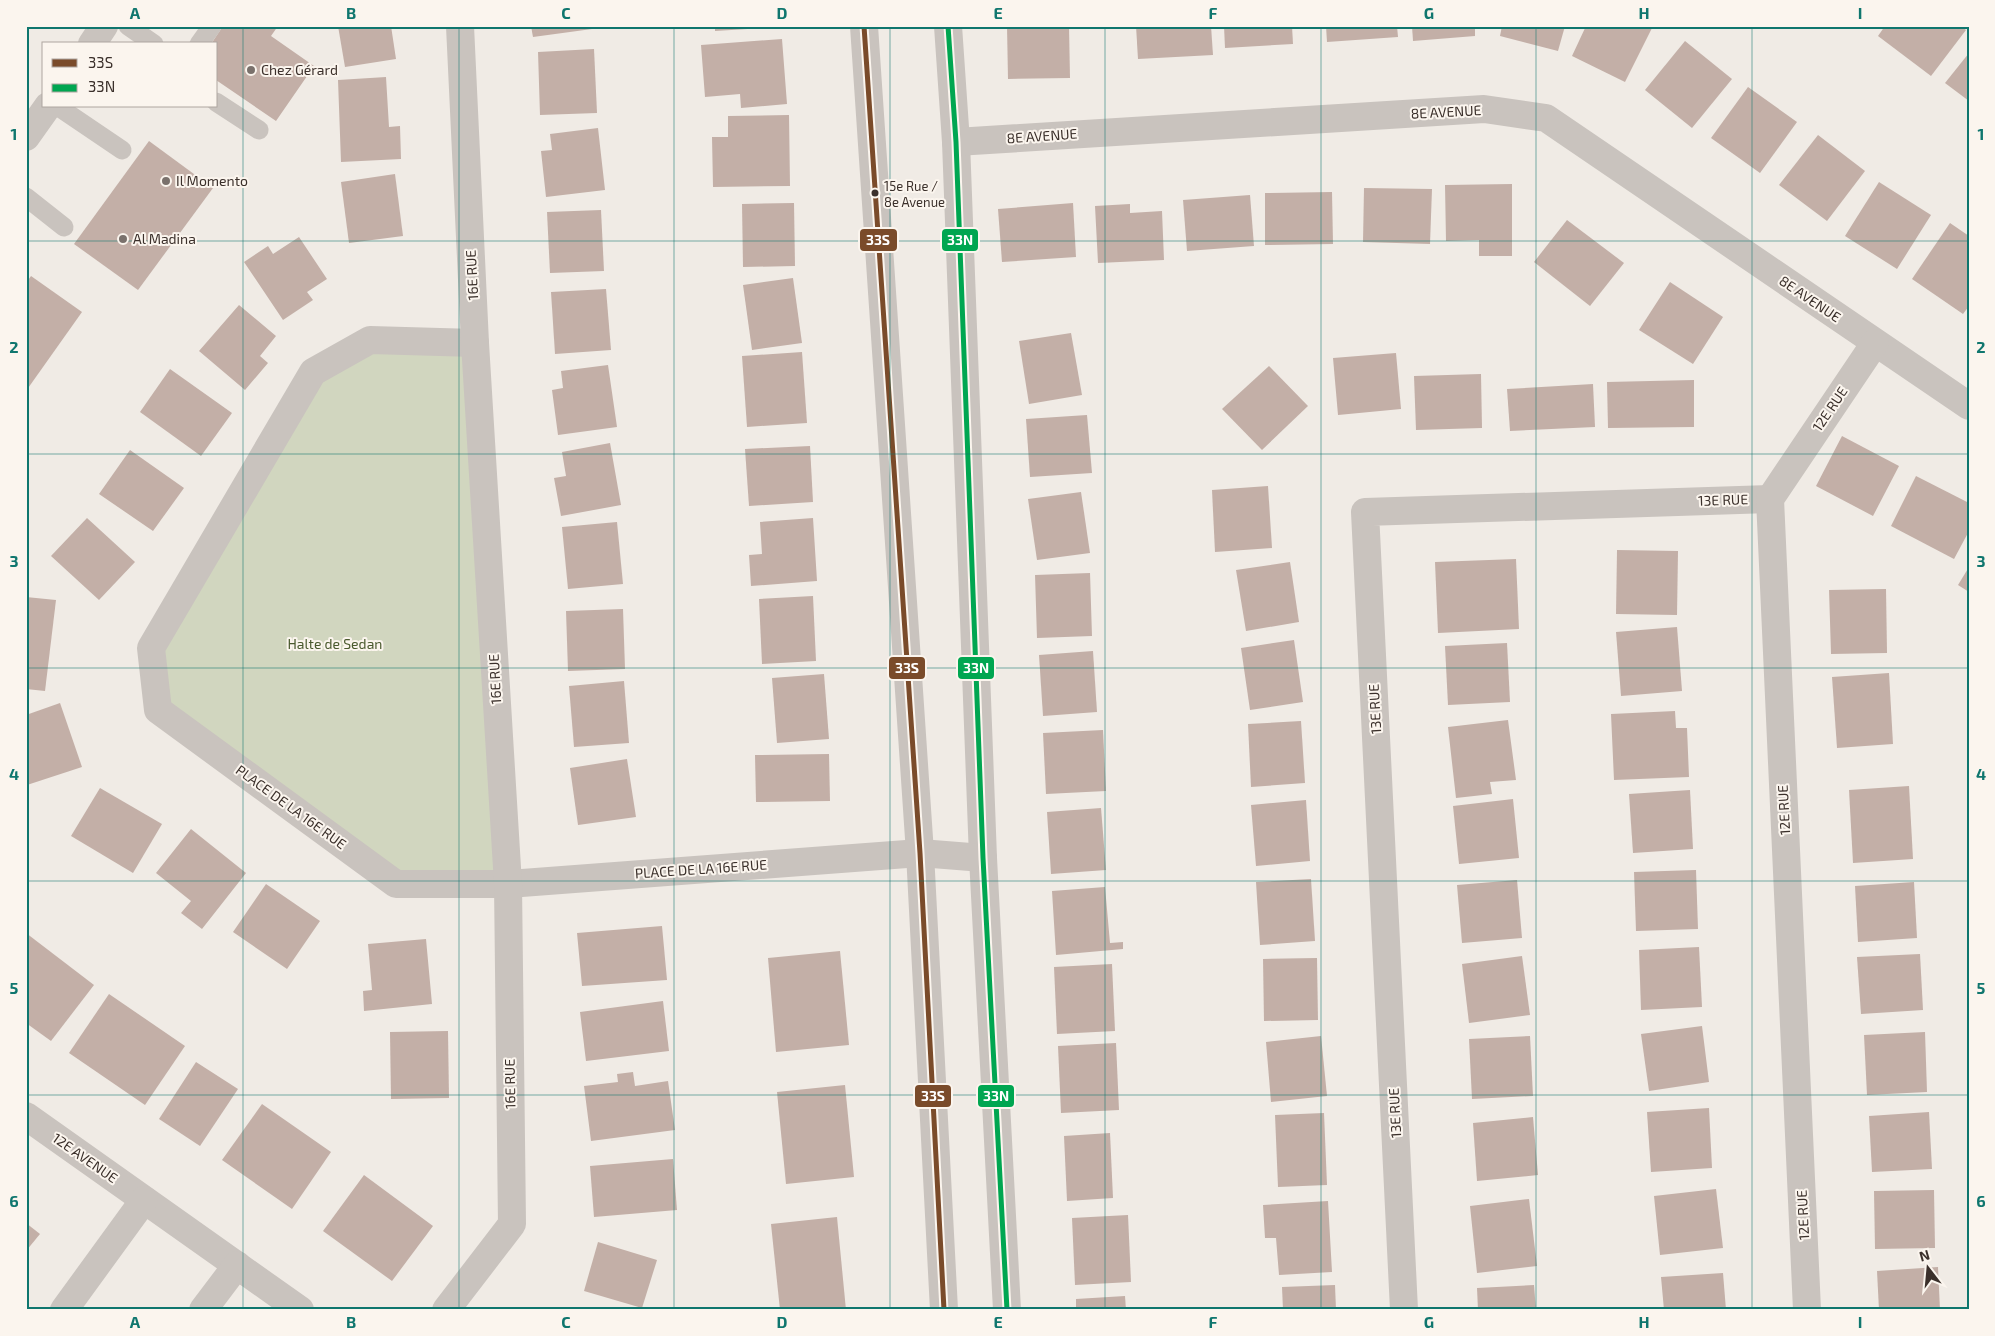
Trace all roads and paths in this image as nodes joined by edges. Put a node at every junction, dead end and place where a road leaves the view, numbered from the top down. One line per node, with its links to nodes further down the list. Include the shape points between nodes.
1 (104, 26): 7 (street)
2 (128, 26): 8 (lane)
3 (212, 26): 9 (lane)
4 (460, 26): 19 (street, 16E RUE)
5 (864, 26): 23 (street)
6 (948, 26): 15 (street)
7 (93, 42)
8 (151, 42)
9 (200, 42)
10 (218, 103): 13 (lane)
11 (47, 108): 14 (street)
12 (60, 108): 16 (lane)
13 (259, 130)
14 (26, 137)
15 (956, 142): 20 (street, 8E AVENUE, via 1484,109 1546,118); 24 (street)
16 (122, 150)
17 (26, 197): 18 (lane)
18 (64, 227)
19 (475, 343): 25 (street, 16E RUE); 25 (street, PLACE DE LA 16E RUE, via 370,340 313,372 151,648 158,710 396,884)
20 (1875, 343): 21 (street, 8E AVENUE); 22 (street, 12E RUE)
21 (1969, 406)
22 (1770, 499): 35 (street, 13E RUE, via 1365,512); 36 (street, 12E RUE)
23 (920, 853): 24 (street, PLACE DE LA 16E RUE); 25 (street, PLACE DE LA 16E RUE); 33 (street)
24 (983, 858): 34 (street)
25 (508, 884): 32 (street, 16E RUE, via 512,1224)
26 (26, 1116): 27 (street, 12E AVENUE)
27 (144, 1200): 28 (street, 12E AVENUE); 29 (street)
28 (237, 1265): 30 (street); 31 (street, 12E AVENUE)
29 (64, 1310)
30 (203, 1310)
31 (300, 1310)
32 (446, 1310)
33 (944, 1310)
34 (1007, 1310)
35 (1404, 1310)
36 (1807, 1310)

